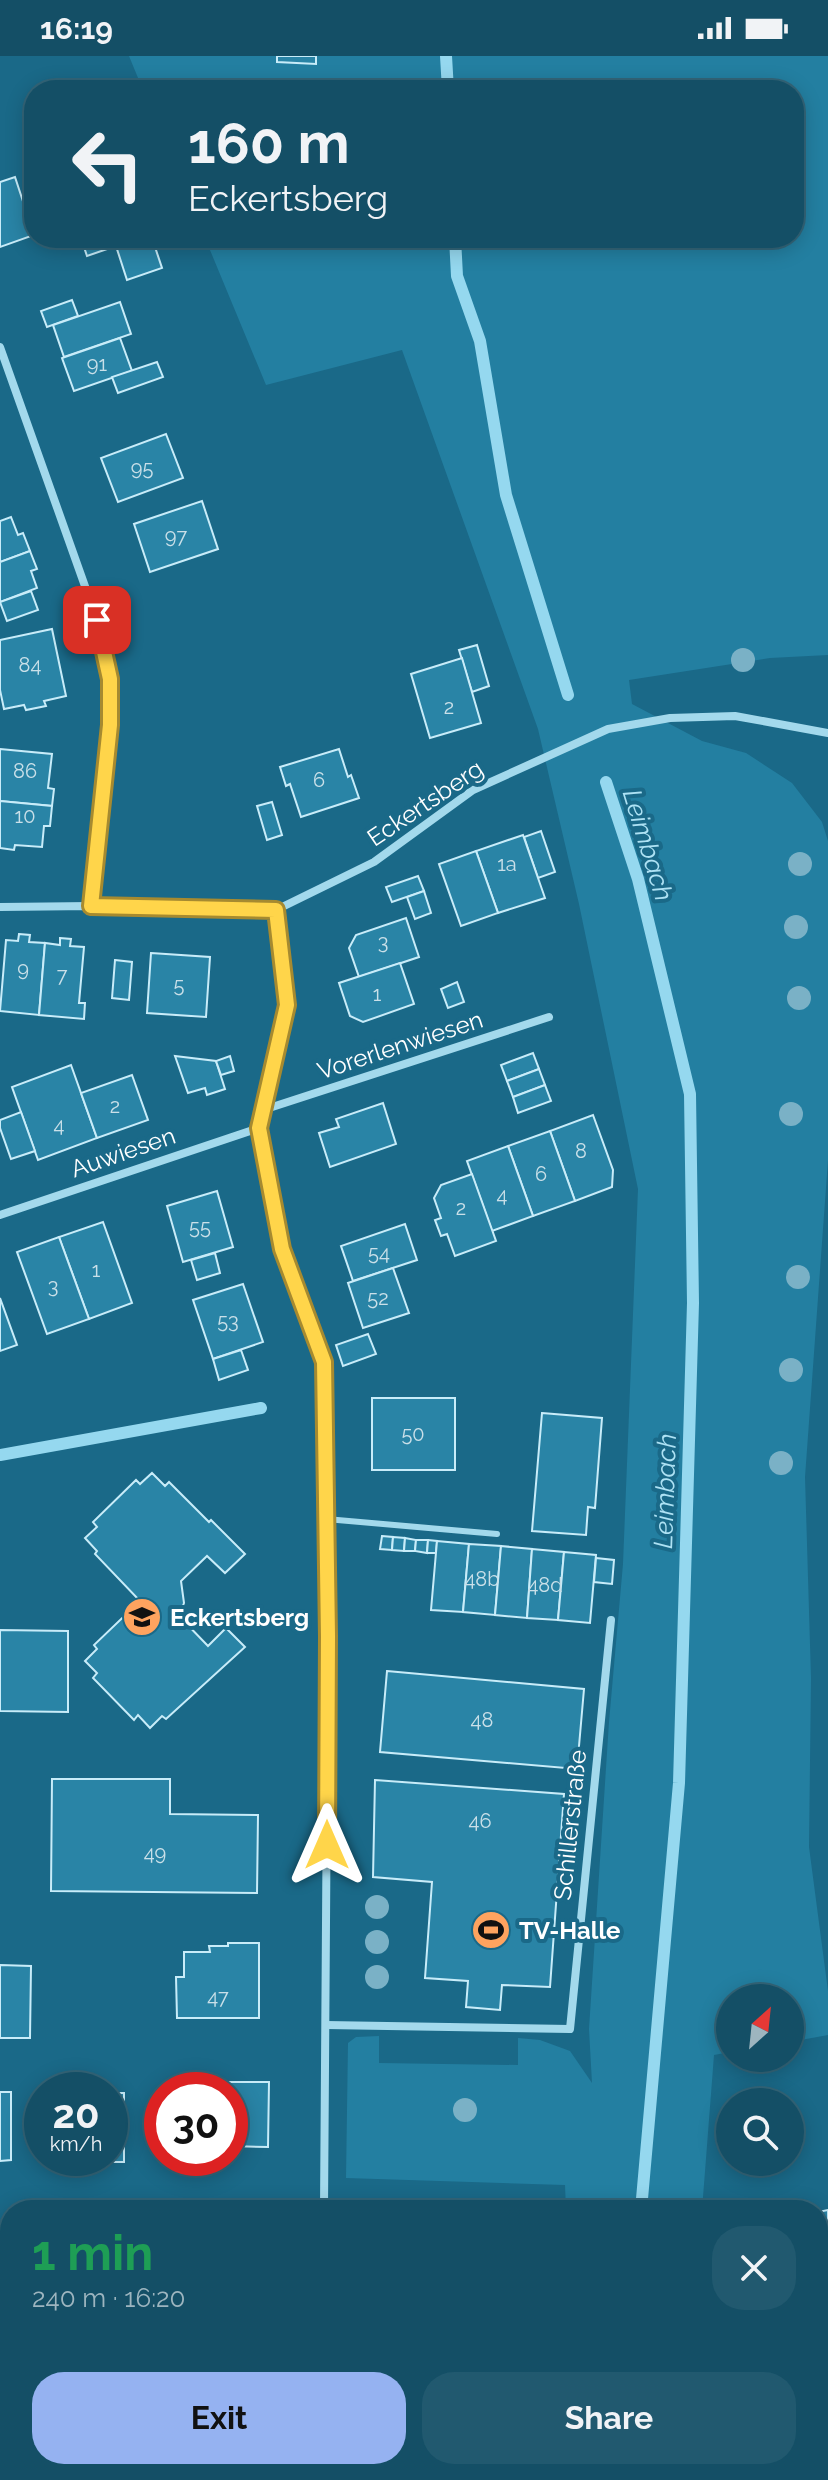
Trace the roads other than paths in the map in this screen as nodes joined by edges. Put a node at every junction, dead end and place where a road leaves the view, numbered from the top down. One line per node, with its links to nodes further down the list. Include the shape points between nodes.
1 (0, 347): 3 (street, via 97,620 110,679)
2 (828, 733): 5 (street, Eckertsberg, via 735,716 670,718 608,729 473,790 374,862)
3 (91, 906): 4 (street, Eckertsberg); 5 (street, Eckertsberg)
4 (0, 907)
5 (276, 910): 7 (street, via 287,1005)
6 (549, 1017): 7 (street, Vorerlenwiesen)
7 (263, 1110): 8 (street)
8 (259, 1128): 9 (street, Auwiesen); 10 (street, via 282,1249 324,1362)
9 (0, 1215)
10 (326, 1519): 11 (lane); 13 (street)
11 (497, 1534)
12 (611, 1620): 13 (street, Schillerstraße, via 570,2029)
13 (326, 2025): 14 (street)
14 (324, 2200)

